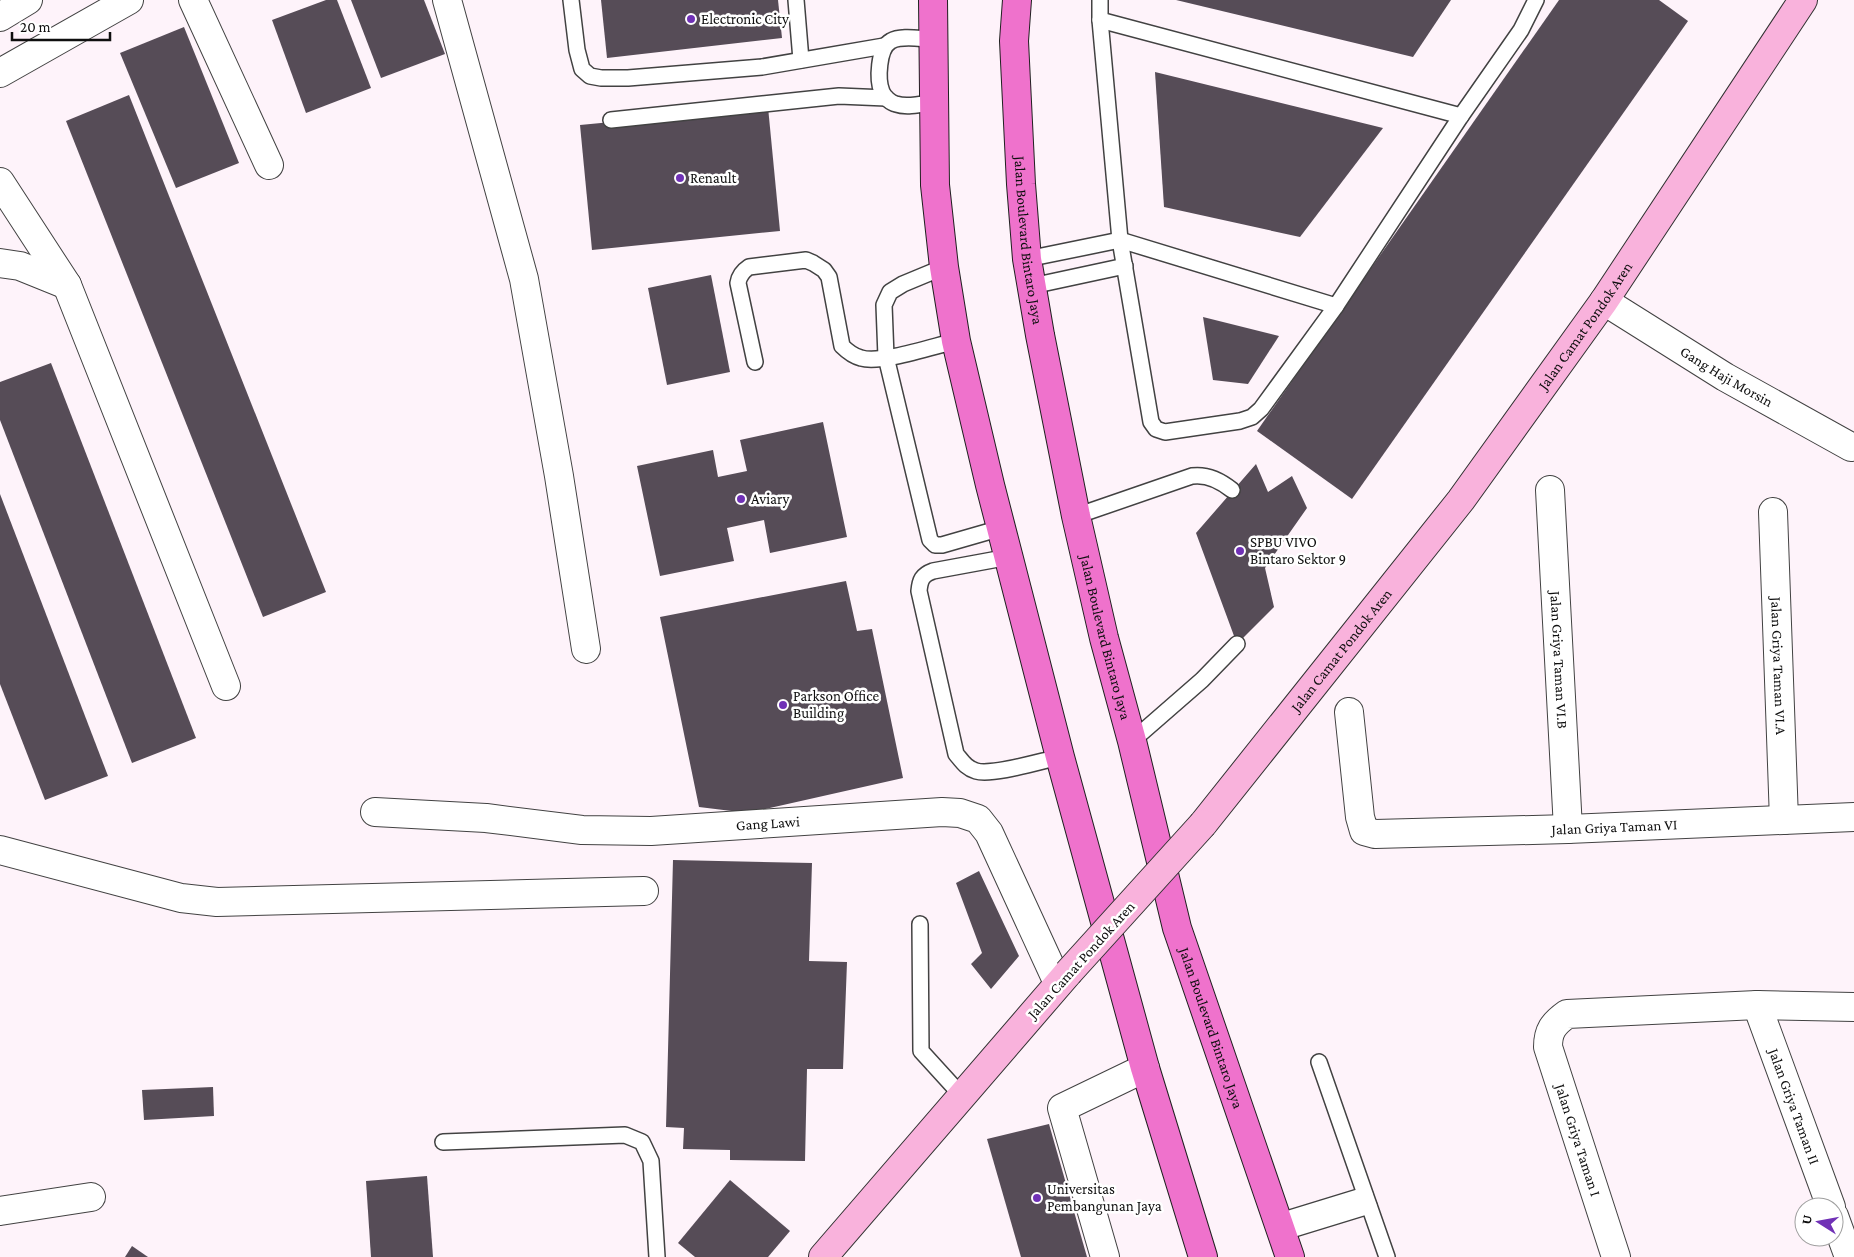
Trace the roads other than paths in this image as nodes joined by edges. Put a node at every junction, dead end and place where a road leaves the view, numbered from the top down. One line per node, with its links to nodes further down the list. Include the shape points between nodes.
1 (28, 0): 13 (street)
2 (129, 0): 19 (street)
3 (193, 0): 24 (street)
4 (447, 0): 46 (street, via 524,279)
5 (571, 0): 18 (lane, via 577,50 582,69 590,76 628,78 762,67)
6 (796, 0): 18 (lane)
7 (933, 0): 15 (main road)
8 (1003, 0): 16 (main road)
9 (1017, 0): 16 (main road, Jalan Boulevard Bintaro Jaya)
10 (1100, 0): 14 (lane)
11 (1536, 0): 22 (lane, via 1521,30)
12 (1803, 0): 33 (main road, Jalan Camat Pondok Aren)
13 (0, 17)
14 (1100, 20): 22 (lane); 26 (lane)
15 (933, 39): 17 (lane, via 892,40); 21 (main road)
16 (1014, 41): 27 (main road, Jalan Boulevard Bintaro Jaya)
17 (884, 46): 18 (lane); 20 (lane, via 880,81)
18 (801, 60)
19 (0, 73)
20 (886, 98): 21 (lane, via 904,106); 23 (lane, via 839,96)
21 (934, 102): 30 (main road, via 935,185)
22 (1461, 116): 34 (lane)
23 (611, 120)
24 (269, 165)
25 (0, 182): 31 (street)
26 (1120, 240): 27 (lane); 29 (lane); 34 (lane)
27 (1028, 258): 32 (main road, Jalan Boulevard Bintaro Jaya)
28 (0, 263): 31 (street, via 20,266)
29 (1125, 266): 32 (lane); 34 (lane, via 1151,422 1156,429 1165,432 1252,417)
30 (944, 267): 35 (main road); 36 (lane, via 890,292 884,305)
31 (67, 285): 47 (street)
32 (1032, 286): 42 (main road, Jalan Boulevard Bintaro Jaya)
33 (1604, 301): 38 (street, Gang Haji Morsin, via 1725,376); 58 (main road, Jalan Camat Pondok Aren, bridge, via 1461,500 1204,824)
34 (1336, 306)
35 (956, 341): 36 (lane); 43 (main road)
36 (886, 357): 37 (lane, via 861,358 842,346 829,277 819,266 806,260 749,267 739,279); 43 (lane, via 930,540 935,545 942,545)
37 (754, 362)
38 (1851, 447)
39 (1232, 490): 42 (lane, via 1222,482 1200,475 1192,476)
40 (1550, 490): 54 (street, Jalan Griya Taman VI.B)
41 (1773, 512): 53 (street, Jalan Griya Taman VI.A)
42 (1076, 516): 49 (main road, Jalan Boulevard Bintaro Jaya)
43 (1001, 528): 44 (main road)
44 (1009, 557): 50 (main road); 50 (lane, via 933,571 920,581 919,592 956,754 966,767 977,772)
45 (1237, 644): 49 (lane, via 1202,680)
46 (586, 649)
47 (226, 686)
48 (1350, 712): 54 (street, Jalan Griya Taman VI, via 1364,831 1375,834)
49 (1132, 741): 69 (main road, Jalan Boulevard Bintaro Jaya, via 1177,928)
50 (1060, 757): 62 (main road)
51 (375, 812): 58 (street, Gang Lawi, via 486,818 582,830 651,831 960,813 978,819 989,833)
52 (1854, 817): 53 (street, Jalan Griya Taman VI)
53 (1784, 820): 54 (street, Jalan Griya Taman VI)
54 (1568, 829)
55 (0, 850): 56 (street, via 181,898 218,902)
56 (644, 891)
57 (920, 924): 63 (lane, via 921,1051)
58 (1063, 978): 63 (main road, Jalan Camat Pondok Aren)
59 (1757, 1005): 60 (street); 66 (street, Jalan Griya Taman II); 76 (street, Jalan Griya Taman I, via 1567,1014 1554,1024 1548,1035 1548,1047)
60 (1854, 1007)
61 (1319, 1062): 67 (lane)
62 (1146, 1068): 73 (street, via 1062,1108); 74 (main road)
63 (962, 1096): 72 (main road, Jalan Camat Pondok Aren)
64 (444, 1142): 71 (lane, via 625,1135 642,1142 650,1161)
65 (91, 1196): 68 (street)
66 (1827, 1197)
67 (1367, 1201): 69 (lane); 75 (lane)
68 (0, 1211)
69 (1283, 1237)
70 (1844, 1243): 77 (street)
71 (657, 1257)
72 (823, 1257)
73 (1105, 1257)
74 (1203, 1257)
75 (1387, 1257)
76 (1616, 1257)
77 (1849, 1257)

